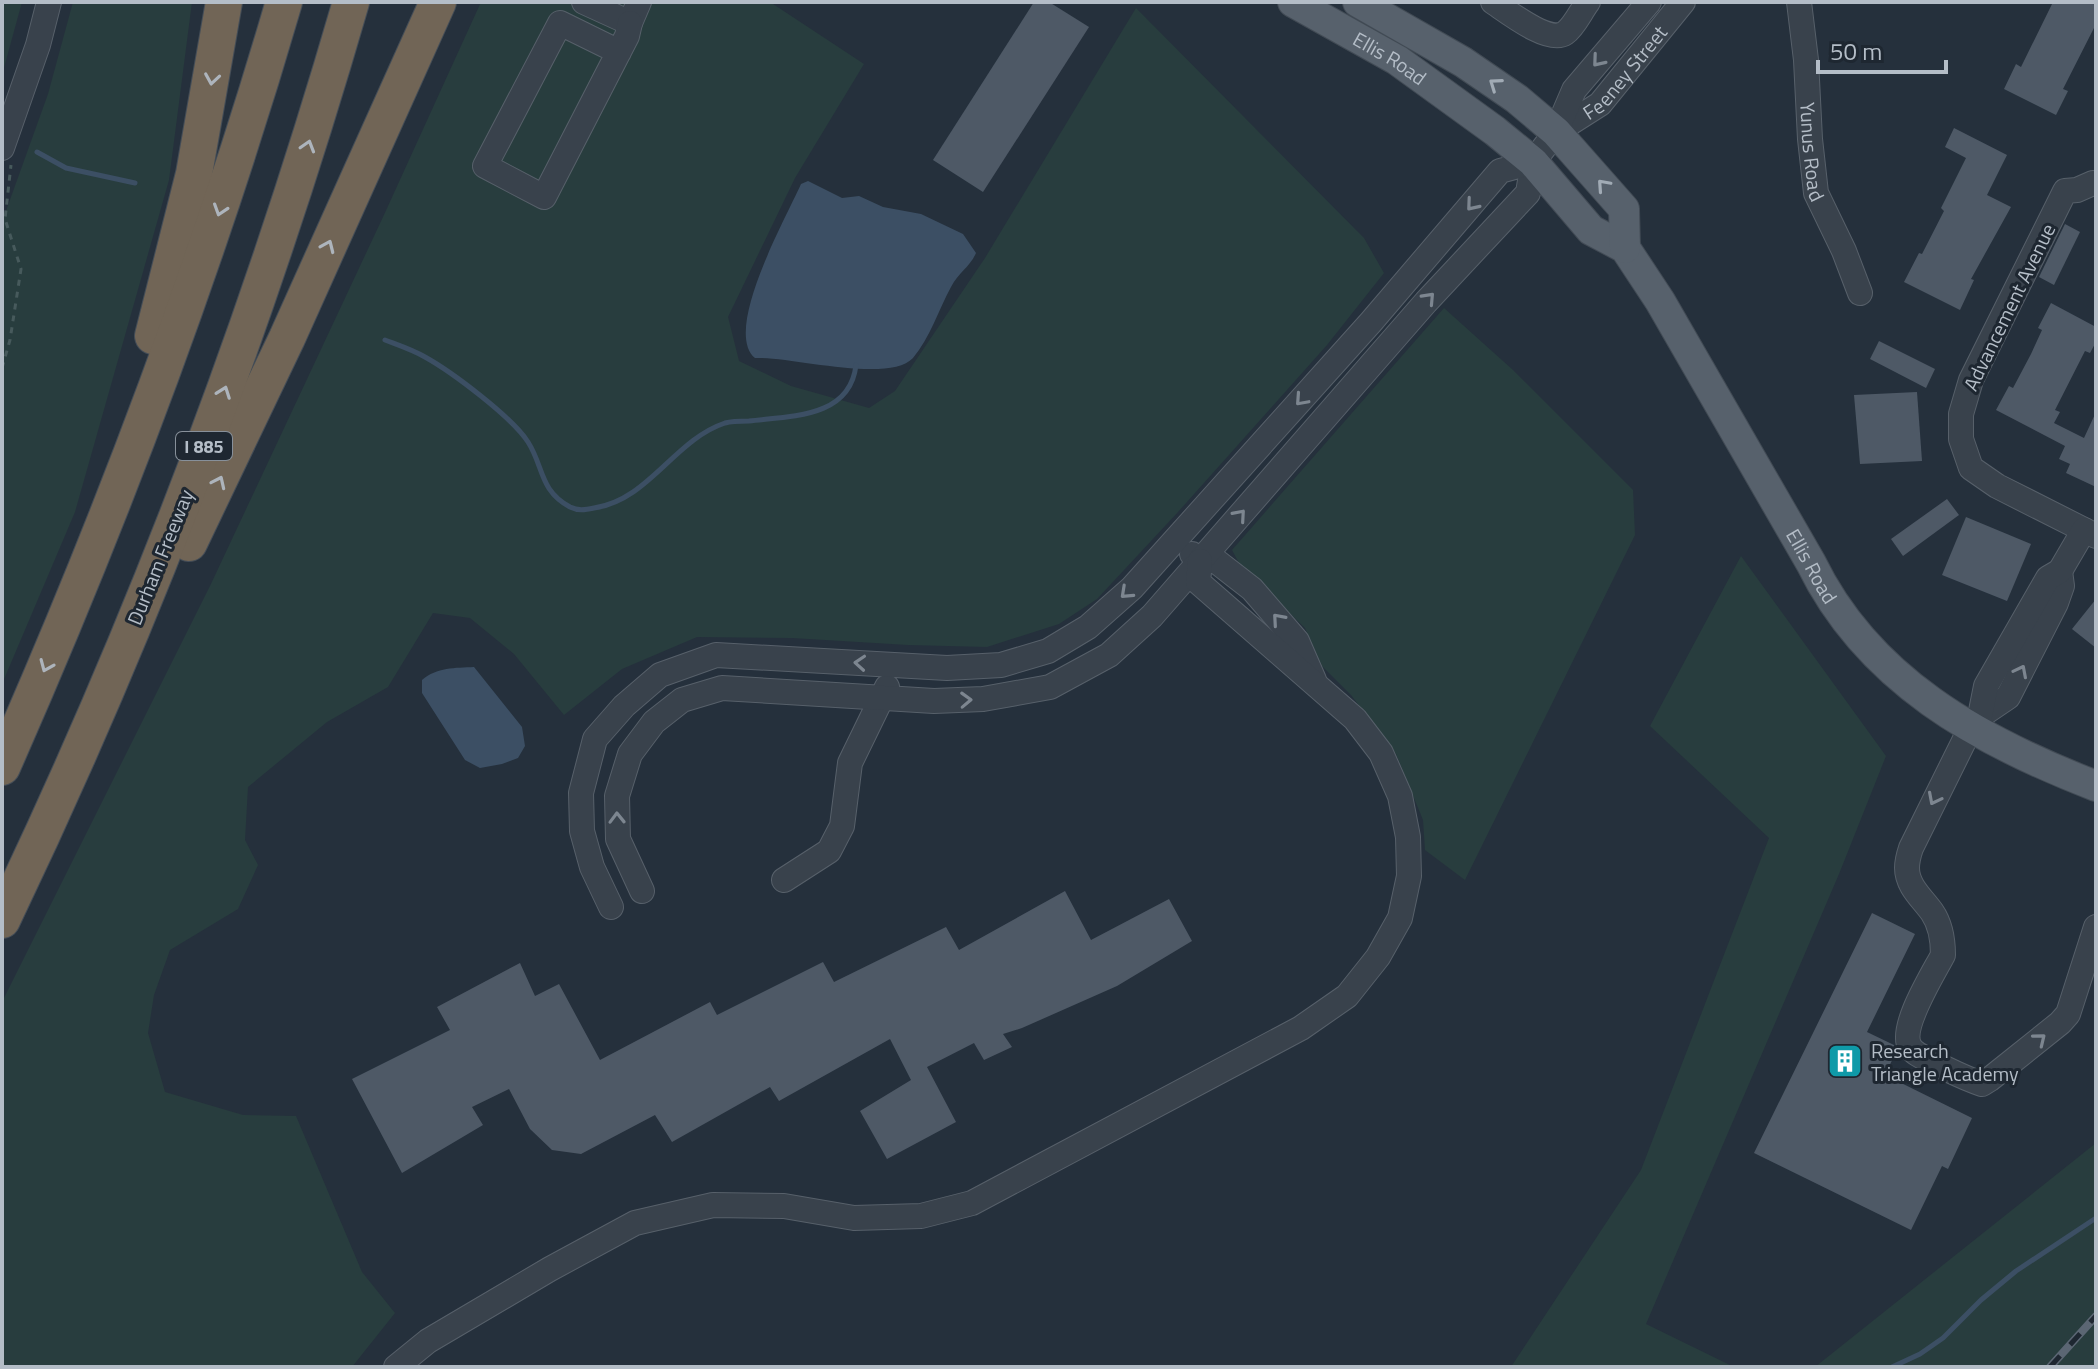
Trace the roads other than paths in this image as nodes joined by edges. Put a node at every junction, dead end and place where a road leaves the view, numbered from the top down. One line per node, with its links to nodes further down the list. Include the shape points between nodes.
1 (49, 2): 17 (street)
2 (224, 2): 27 (highway, one-way to 27, via 175,254)
3 (284, 2): 27 (highway, one-way to 27, via 204,257)
4 (351, 2): 33 (highway, Durham Freeway / I 885, one-way to 4, via 111,678 204,446 294,191)
5 (438, 2): 33 (highway, one-way to 5, via 212,496)
6 (584, 2): 14 (street)
7 (1293, 2): 18 (main road, Ellis Road, via 1397,60)
8 (1358, 2): 16 (main road, Ellis Road, one-way to 8, via 1463,62)
9 (1493, 2): 10 (street, via 1556,37 1567,32)
10 (1588, 2)
11 (1649, 2): 16 (street, Feeney Street, one-way to 16, via 1574,90)
12 (1683, 2): 16 (street, Feeney Street, via 1600,104)
13 (1799, 2): 21 (street, Yunus Road, via 1816,193)
14 (634, 12): 15 (street)
15 (619, 52): 15 (street, via 544,197 485,166 560,23)
16 (1556, 132): 18 (street, Feeney Street); 20 (main road, Ellis Road, one-way to 16, via 1624,209)
17 (8, 152)
18 (1533, 162): 20 (main road, Ellis Road, via 1591,230); 22 (street, one-way to 22, via 1500,171); 23 (street, one-way to 18, via 1528,193)
19 (2095, 177): 24 (street, Advancement Avenue, via 2077,190 2065,191 1971,380 1961,414 1961,439 1971,468)
20 (1625, 248): 30 (main road, Ellis Road, via 1826,595 1882,661 1941,710)
21 (1860, 293)
22 (1371, 322): 23 (street); 25 (street, one-way to 25)
23 (1393, 339): 26 (street, one-way to 23)
24 (2090, 533): 30 (street, Advancement Avenue, via 2060,571 2062,586 2041,610 2008,697)
25 (1175, 539): 26 (street); 28 (street, one-way to 28, via 1099,618 1048,651 1001,665)
26 (1200, 561): 29 (street, one-way to 26, via 983,699 1050,687 1109,655); 39 (street, via 1198,582 1355,719 1381,753 1400,796 1409,876 1400,918 1347,996 1301,1028 972,1203 921,1216 854,1218 784,1206 713,1205 635,1223 428,1341)
27 (76, 594): 31 (highway, one-way to 31)
28 (893, 665): 29 (street); 36 (street, one-way to 36, via 716,655 660,675 636,695 595,739 581,793 582,831)
29 (884, 697): 34 (street, via 850,763 842,826 829,851); 35 (street, one-way to 29, via 618,839 617,796 630,754 654,722 682,700 722,688)
30 (1975, 723): 32 (main road, Ellis Road); 38 (street, one-way to 38, via 1911,848 1906,869 1943,939 1943,955 1907,1032 1909,1046 1967,1080 1982,1084 1990,1079 2068,1014)
31 (2, 767)
32 (2096, 786)
33 (22, 878): 37 (highway, Durham Freeway / I 885)
34 (784, 880)
35 (642, 891)
36 (611, 907)
37 (2, 920)
38 (2096, 927)
39 (396, 1367)

